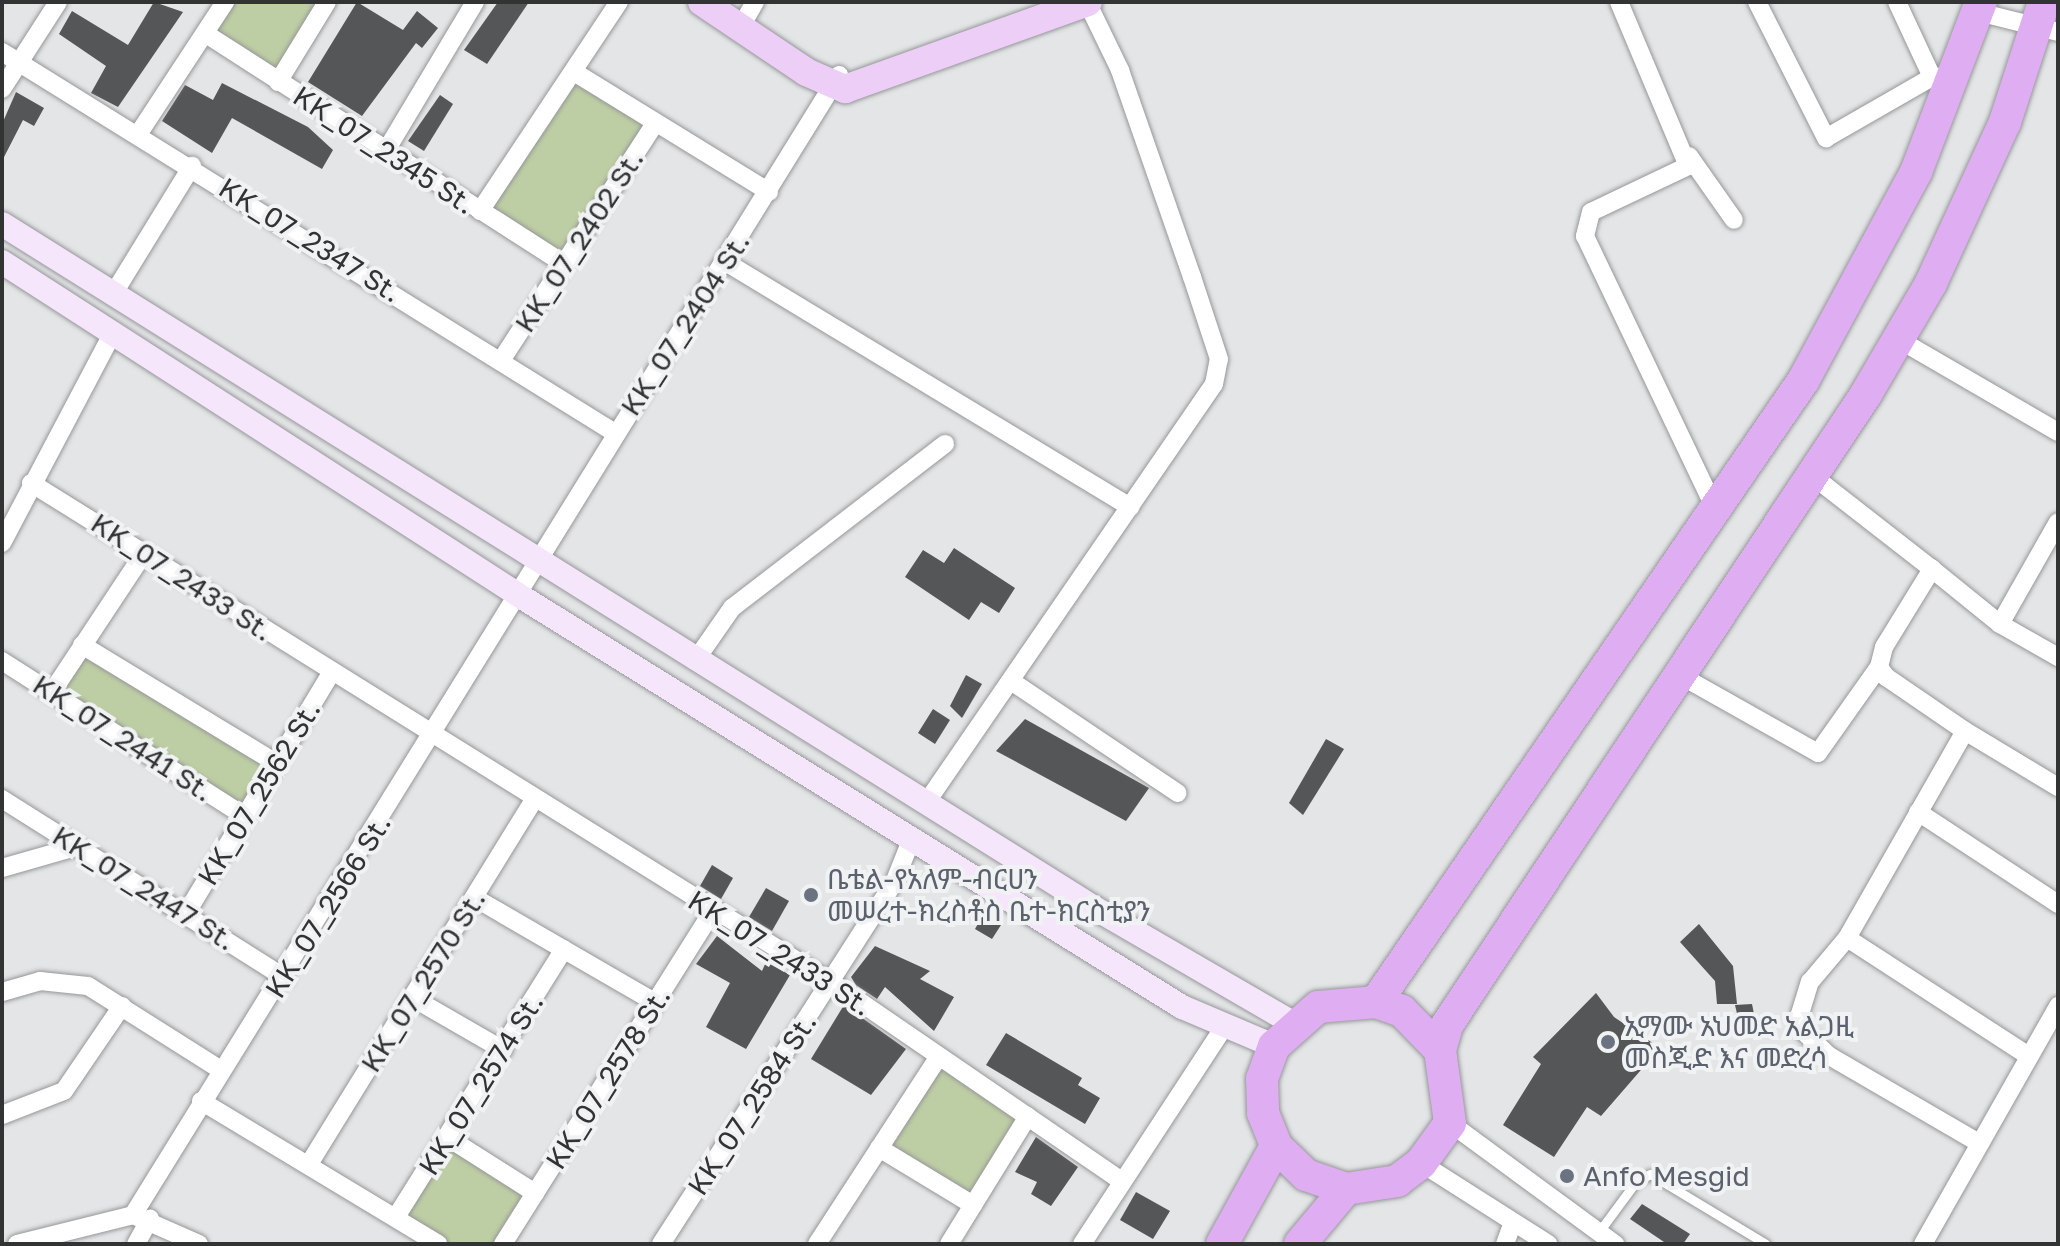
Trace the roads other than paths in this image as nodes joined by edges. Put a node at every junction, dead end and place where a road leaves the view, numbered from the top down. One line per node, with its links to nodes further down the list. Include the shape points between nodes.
1 (58, 2): 17 (street)
2 (225, 2): 15 (street)
3 (327, 2): 21 (street)
4 (619, 2): 18 (street)
5 (702, 2): 13 (main road)
6 (1044, 2): 20 (main road)
7 (1087, 2): 20 (main road, via 860,86); 47 (street, via 1120,70 1219,359 1214,384)
8 (1619, 2): 26 (street)
9 (1757, 2): 19 (street, via 1826,138)
10 (1897, 2): 19 (street)
11 (472, 3): 25 (street)
12 (1979, 7): 14 (street); 19 (highway)
13 (741, 12): 20 (main road)
14 (2047, 21): 39 (highway, via 2005,122)
15 (206, 34): 21 (street, KK_07_2345 St.); 24 (street)
16 (2, 52): 17 (street, KK_07_2347 St.)
17 (18, 62): 22 (street); 24 (street, KK_07_2347 St.)
18 (574, 72): 23 (street); 29 (street)
19 (1944, 76): 46 (highway, via 1873,260 1803,381)
20 (836, 80): 28 (street, KK_07_2404 St.)
21 (278, 82): 25 (street, KK_07_2345 St.)
22 (2, 89)
23 (655, 123): 28 (street); 34 (street, KK_07_2402 St.)
24 (139, 133): 27 (street, KK_07_2347 St.)
25 (387, 149): 29 (street, KK_07_2345 St.)
26 (1689, 156): 30 (street); 46 (street, via 1676,173 1591,212 1584,223)
27 (192, 166): 36 (street); 40 (street, KK_07_2347 St.)
28 (769, 192): 32 (street, KK_07_2404 St.)
29 (480, 211): 34 (street, KK_07_2345 St.)
30 (1734, 220)
31 (2, 224): 35 (street)
32 (724, 261): 42 (street, KK_07_2404 St.); 47 (street)
33 (2, 262): 37 (street)
34 (564, 264): 40 (street, KK_07_2402 St.)
35 (84, 279): 36 (street); 37 (street)
36 (112, 296): 51 (street)
37 (67, 304): 38 (street)
38 (112, 334): 45 (street); 53 (street)
39 (1898, 339): 41 (street); 44 (highway)
40 (502, 359): 42 (street, KK_07_2347 St.)
41 (2058, 432)
42 (615, 433): 51 (street, KK_07_2404 St.)
43 (945, 444): 58 (street, via 732,608)
44 (1810, 474): 52 (street); 60 (highway)
45 (31, 483): 49 (street); 50 (street, KK_07_2433 St.)
46 (1714, 506): 87 (highway)
47 (1130, 507): 62 (street)
48 (2058, 522): 54 (street)
49 (2, 543)
50 (144, 553): 55 (street); 61 (street, KK_07_2433 St.)
51 (540, 563): 53 (street, KK_07_2404 St.); 58 (street)
52 (1932, 569): 54 (street); 59 (street)
53 (520, 596): 65 (street, KK_07_2566 St.); 74 (street)
54 (2000, 624): 56 (street)
55 (82, 645): 63 (street); 66 (street)
56 (2058, 657)
57 (2, 661): 63 (street, KK_07_2441 St.)
58 (695, 661): 71 (street)
59 (1879, 667): 60 (street, via 1818,753); 64 (street)
60 (1676, 673): 94 (highway, via 1454,1013)
61 (330, 675): 65 (street, KK_07_2433 St.); 66 (street, KK_07_2562 St.)
62 (1014, 683): 68 (street); 71 (street)
63 (52, 692): 73 (street, KK_07_2441 St.)
64 (1965, 731): 67 (street); 72 (street)
65 (433, 738): 69 (street, KK_07_2433 St.); 83 (street, KK_07_2566 St.)
66 (276, 763): 73 (street, KK_07_2562 St.)
67 (2058, 787)
68 (1178, 793)
69 (535, 798): 77 (street, KK_07_2570 St.); 79 (street, KK_07_2433 St.)
70 (2, 799): 75 (street, KK_07_2447 St.)
71 (926, 803): 92 (street)
72 (1918, 812): 78 (street); 81 (street)
73 (244, 816): 80 (street, KK_07_2562 St.)
74 (912, 838): 84 (street, KK_07_2584 St., via 894,883); 91 (street)
75 (75, 847): 76 (street); 80 (street, KK_07_2447 St.)
76 (2, 868)
77 (475, 898): 82 (street); 86 (street, KK_07_2570 St.)
78 (2058, 904)
79 (713, 911): 84 (street, KK_07_2433 St.); 88 (street, KK_07_2578 St.)
80 (187, 912): 83 (street, KK_07_2447 St.)
81 (1847, 938): 95 (street); 103 (street, via 1810,982 1802,1030 1828,1055)
82 (564, 949): 88 (street); 93 (street, KK_07_2574 St.)
83 (285, 978): 97 (street, KK_07_2566 St.)
84 (831, 982): 96 (street, KK_07_2433 St.); 121 (street, KK_07_2584 St.)
85 (2, 992): 89 (street, via 64,980)
86 (413, 998): 93 (street); 107 (street, KK_07_2570 St.)
87 (1376, 1002): 92 (highway, via 1346,1000); 94 (highway, via 1402,1011)
88 (656, 1003): 110 (street, KK_07_2578 St.)
89 (122, 1006): 97 (street); 99 (street, via 64,1091)
90 (2058, 1006): 95 (street)
91 (1224, 1027): 92 (street); 108 (street)
92 (1284, 1034): 104 (highway, via 1262,1079 1263,1113)
93 (503, 1050): 102 (street, KK_07_2574 St.)
94 (1440, 1050): 101 (highway)
95 (2027, 1055): 103 (street)
96 (938, 1058): 100 (street, KK_07_2433 St.); 105 (street)
97 (221, 1070): 98 (street, KK_07_2566 St.)
98 (201, 1101): 107 (street); 112 (street, KK_07_2566 St.)
99 (2, 1115)
100 (1028, 1116): 108 (street, KK_07_2433 St.); 111 (street)
101 (1450, 1123): 106 (highway); 115 (street)
102 (450, 1139): 110 (street); 113 (street, KK_07_2574 St.)
103 (1979, 1143): 131 (street)
104 (1276, 1146): 109 (highway, via 1306,1175); 125 (highway)
105 (879, 1148): 111 (street); 122 (street)
106 (1421, 1163): 109 (highway, via 1397,1181); 114 (street)
107 (309, 1164): 113 (street)
108 (1120, 1180): 124 (street)
109 (1346, 1189): 126 (highway)
110 (535, 1193): 120 (street, KK_07_2578 St.)
111 (973, 1205): 123 (street)
112 (141, 1217): 116 (street); 117 (street, KK_07_2566 St.); 118 (street)
113 (396, 1217): 119 (street)
114 (1513, 1222): 127 (street); 128 (street)
115 (1598, 1233): 129 (street); 130 (lane, via 1650,1174)
116 (17, 1244)
117 (136, 1244)
118 (199, 1244)
119 (438, 1244)
120 (503, 1244)
121 (661, 1244)
122 (817, 1244)
123 (949, 1244)
124 (1082, 1244)
125 (1222, 1244)
126 (1300, 1244)
127 (1505, 1244)
128 (1548, 1244)
129 (1615, 1244)
130 (1766, 1244)
131 (1923, 1244)

